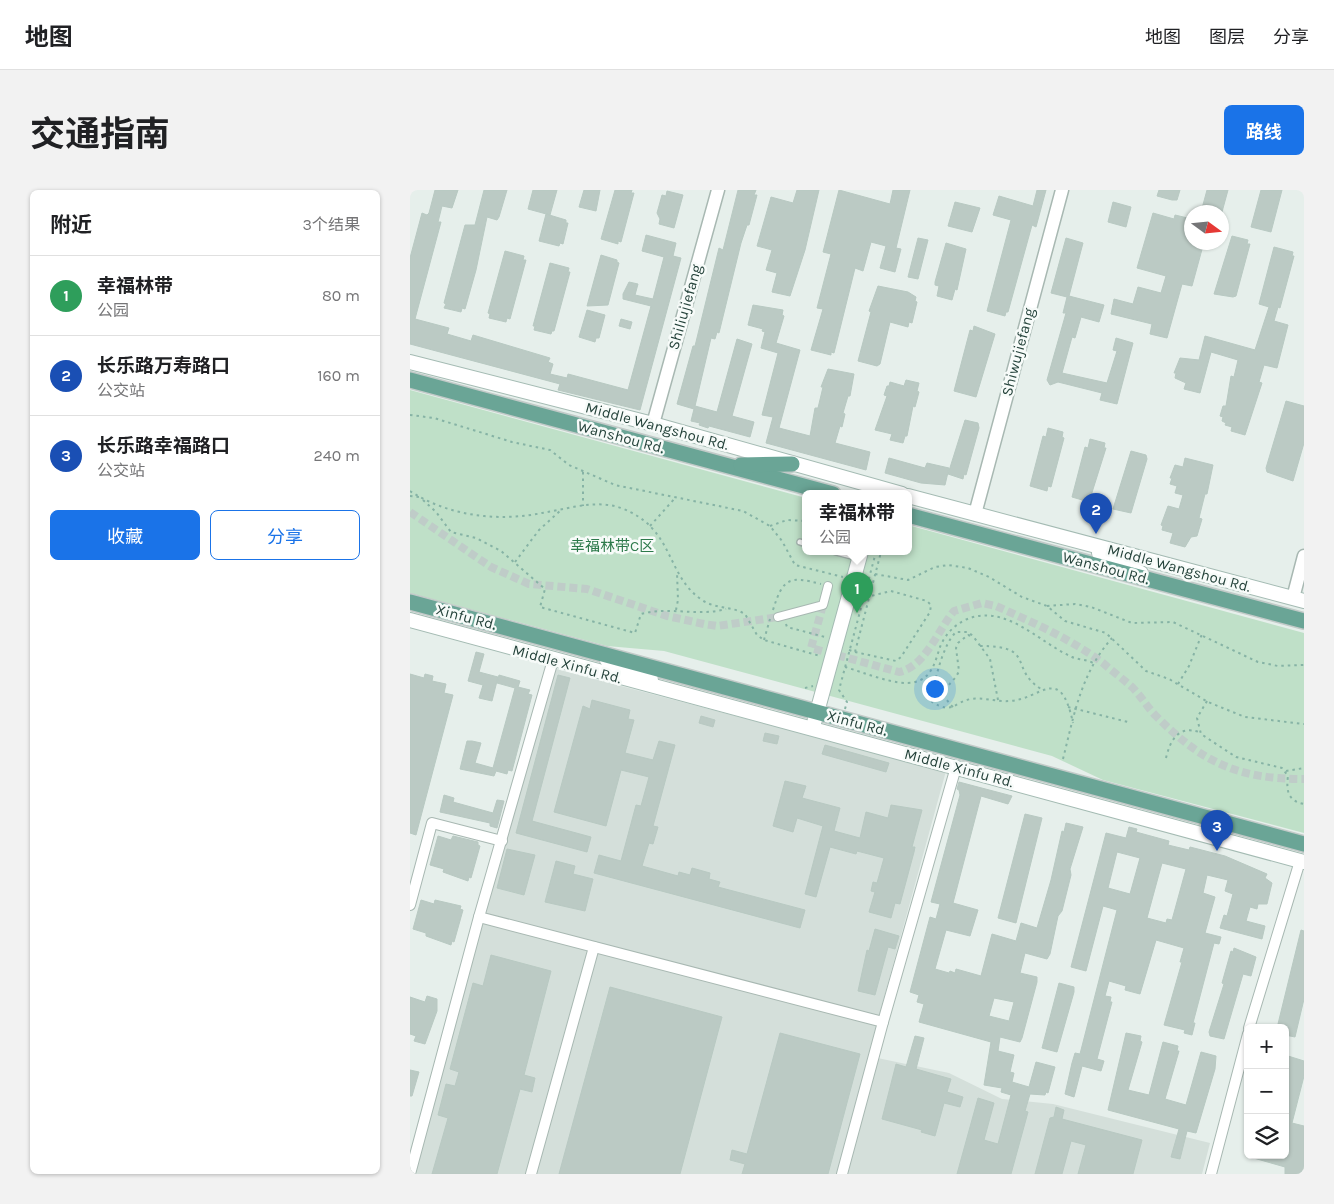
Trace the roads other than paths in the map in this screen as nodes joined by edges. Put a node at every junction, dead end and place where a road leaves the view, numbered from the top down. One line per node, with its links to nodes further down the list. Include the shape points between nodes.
1 (718, 190): 5 (street, Shiliujiefang)
2 (1062, 190): 11 (street, Shiwujiefang)
3 (410, 362): 5 (main road, Middle Wangshou Rd.)
4 (410, 380): 7 (main road, Wanshou Rd.)
5 (653, 424): 6 (main road, Middle Wangshou Rd.)
6 (792, 464): 7 (main road); 9 (main road, Middle Wangshou Rd.)
7 (724, 465): 8 (main road, Wanshou Rd.)
8 (818, 490)
9 (874, 490)
10 (912, 497): 11 (main road, Middle Wangshou Rd.)
11 (975, 514): 13 (main road, Middle Wangshou Rd.)
12 (912, 516): 16 (main road, Wanshou Rd.)
13 (1065, 537): 16 (main road); 18 (main road, Middle Wangshou Rd.)
14 (860, 555): 26 (main road)
15 (1304, 556): 18 (street)
16 (1162, 583): 22 (main road, Wanshou Rd.)
17 (828, 586): 20 (street, via 823,605)
18 (1298, 599)
19 (410, 602): 23 (main road, Xinfu Rd.)
20 (778, 617)
21 (410, 620): 24 (main road, Middle Xinfu Rd.)
22 (1304, 621)
23 (576, 647): 25 (main road); 26 (main road, Xinfu Rd.)
24 (553, 660): 25 (main road, Middle Xinfu Rd.); 29 (street)
25 (695, 698): 27 (main road, Middle Xinfu Rd.)
26 (817, 712): 27 (main road); 30 (main road, Xinfu Rd.)
27 (812, 729): 28 (main road, Middle Xinfu Rd.)
28 (956, 767): 31 (main road, Middle Xinfu Rd.); 35 (street)
29 (502, 841): 32 (street, via 432,823); 33 (street)
30 (1304, 844)
31 (1302, 862): 36 (street)
32 (410, 905)
33 (479, 917): 34 (street); 38 (street)
34 (594, 947): 35 (street); 39 (street)
35 (883, 1022): 40 (street)
36 (1251, 1024)
37 (1244, 1049): 41 (street)
38 (410, 1174)
39 (531, 1174)
40 (842, 1174)
41 (1211, 1174)

